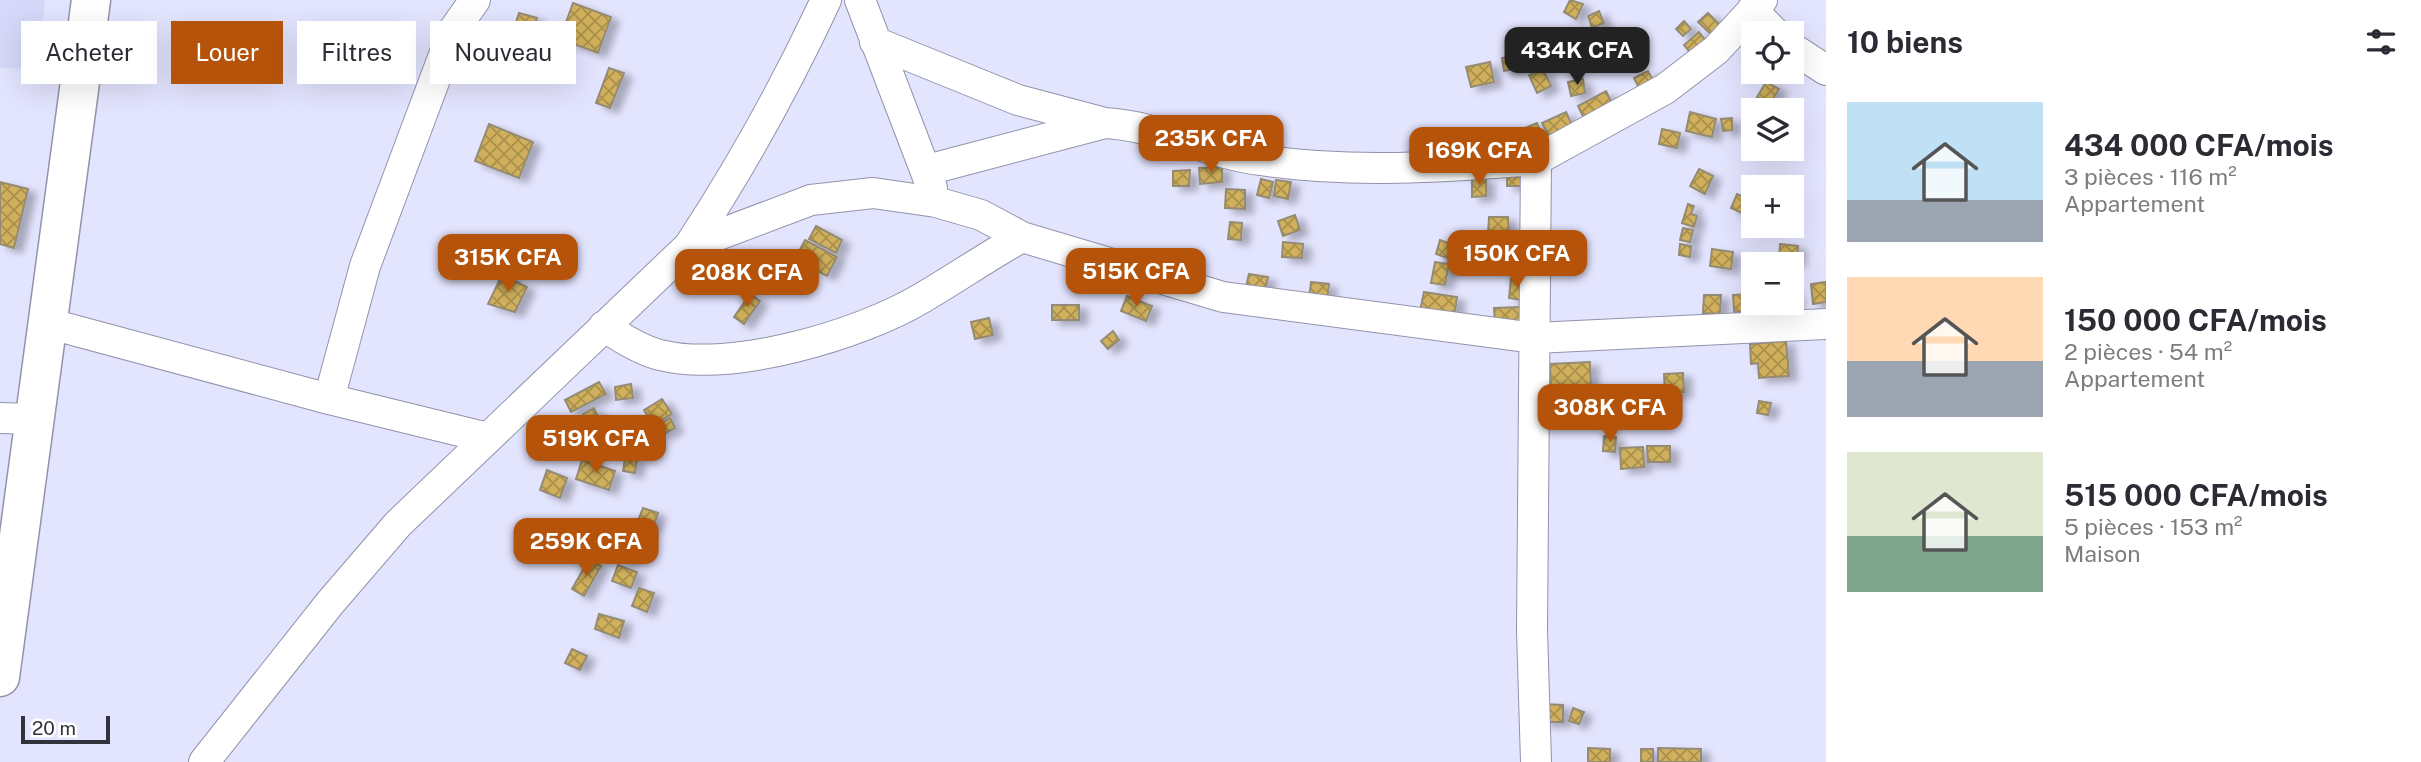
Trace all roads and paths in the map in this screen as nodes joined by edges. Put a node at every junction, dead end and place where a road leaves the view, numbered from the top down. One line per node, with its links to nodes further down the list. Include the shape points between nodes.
1 (91, 0): 16 (main road)
2 (475, 0): 20 (street, via 453,32 365,266)
3 (826, 0): 15 (street, via 737,174)
4 (860, 0): 7 (street)
5 (1757, 5): 6 (street); 11 (street, via 1716,50 1665,89)
6 (1767, 21)
7 (875, 42): 10 (street, via 1018,100); 12 (street)
8 (1804, 56): 9 (street)
9 (1826, 70)
10 (1105, 123): 11 (street, via 1128,124 1259,160 1349,167 1443,167); 12 (street)
11 (1536, 160): 19 (street)
12 (927, 170): 13 (street)
13 (936, 202): 14 (street, via 981,215); 15 (street, via 873,193 811,200)
14 (1022, 237): 18 (street, via 895,312 779,351 704,362 660,355); 19 (street, via 1223,297)
15 (689, 246): 18 (street)
16 (47, 323): 20 (street); 21 (main road)
17 (1826, 324): 19 (street)
18 (604, 326): 22 (street)
19 (1535, 338): 25 (street, via 1532,630)
20 (329, 399): 22 (street)
21 (17, 419): 23 (main road)
22 (488, 438): 24 (street, via 398,524)
23 (0, 677)
24 (204, 762)
25 (1536, 762)

